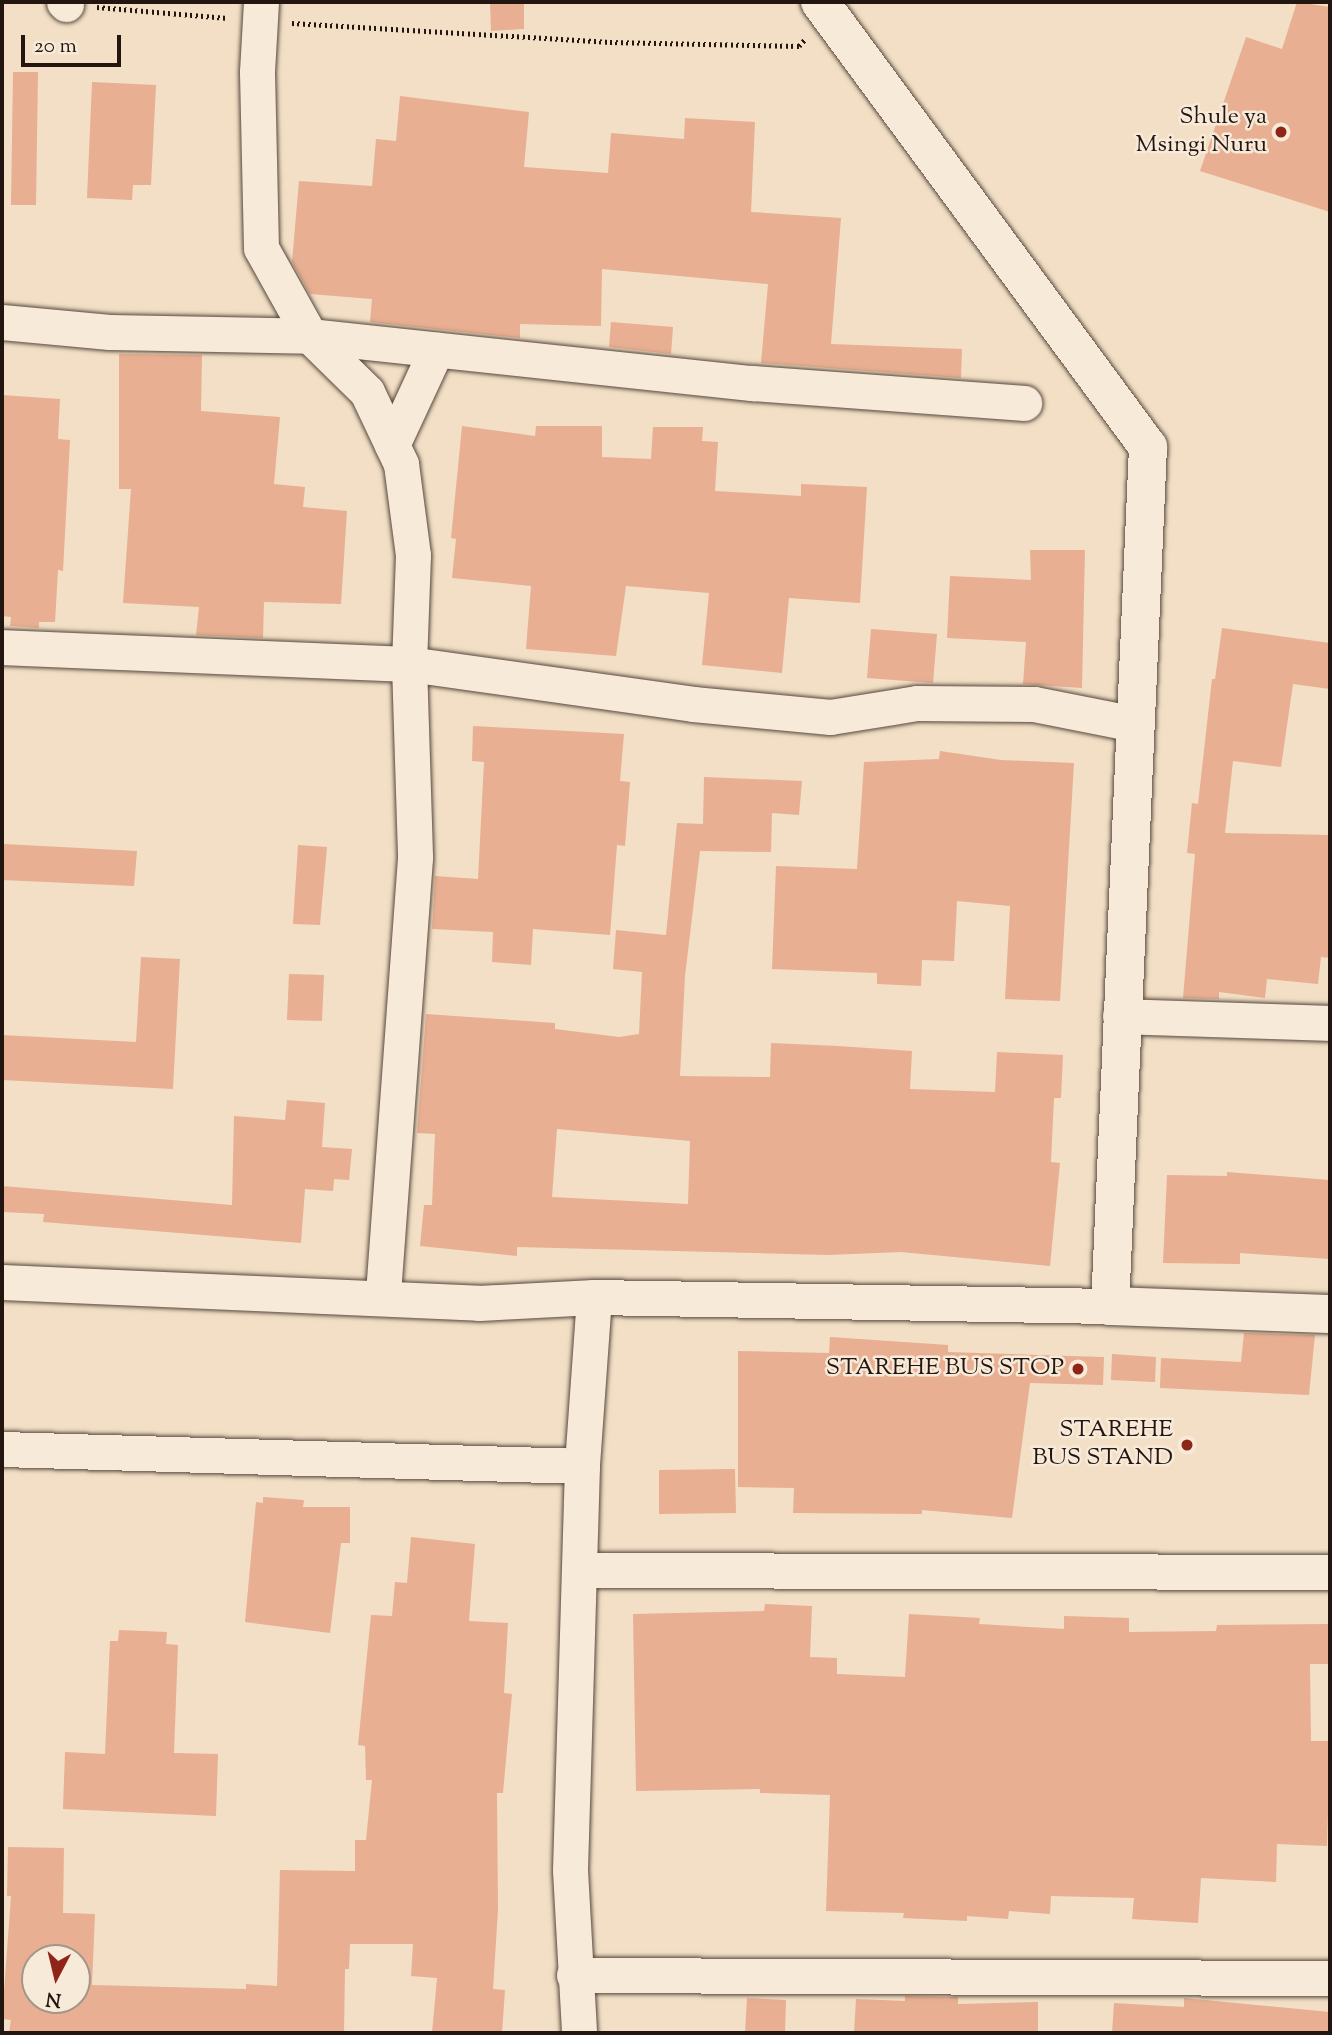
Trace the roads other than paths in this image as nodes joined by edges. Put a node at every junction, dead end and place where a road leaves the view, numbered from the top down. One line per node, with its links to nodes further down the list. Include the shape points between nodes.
1 (824, 7): 10 (street, via 1148,447)
2 (261, 11): 4 (street, via 257,72 261,248)
3 (2, 323): 4 (street, via 110,332)
4 (310, 336): 5 (street); 7 (street, via 367,392)
5 (436, 350): 6 (street, via 753,383); 7 (street)
6 (1024, 403)
7 (392, 445): 9 (street, via 401,464 413,555)
8 (2, 647): 9 (street)
9 (410, 664): 10 (street, via 693,704 830,717 917,703 1034,704); 15 (street, via 415,858)
10 (1135, 724): 11 (street)
11 (1121, 1016): 12 (street); 16 (street)
12 (1330, 1023)
13 (2, 1282): 15 (street)
14 (594, 1297): 15 (street, via 479,1303); 16 (street); 19 (street)
15 (383, 1298)
16 (1110, 1306): 17 (street)
17 (1330, 1314)
18 (2, 1450): 19 (street)
19 (582, 1466): 20 (street)
20 (581, 1570): 21 (street); 22 (street, via 570,1870)
21 (1330, 1572)
22 (574, 1975): 23 (street); 24 (street)
23 (1330, 1978)
24 (579, 2033)

